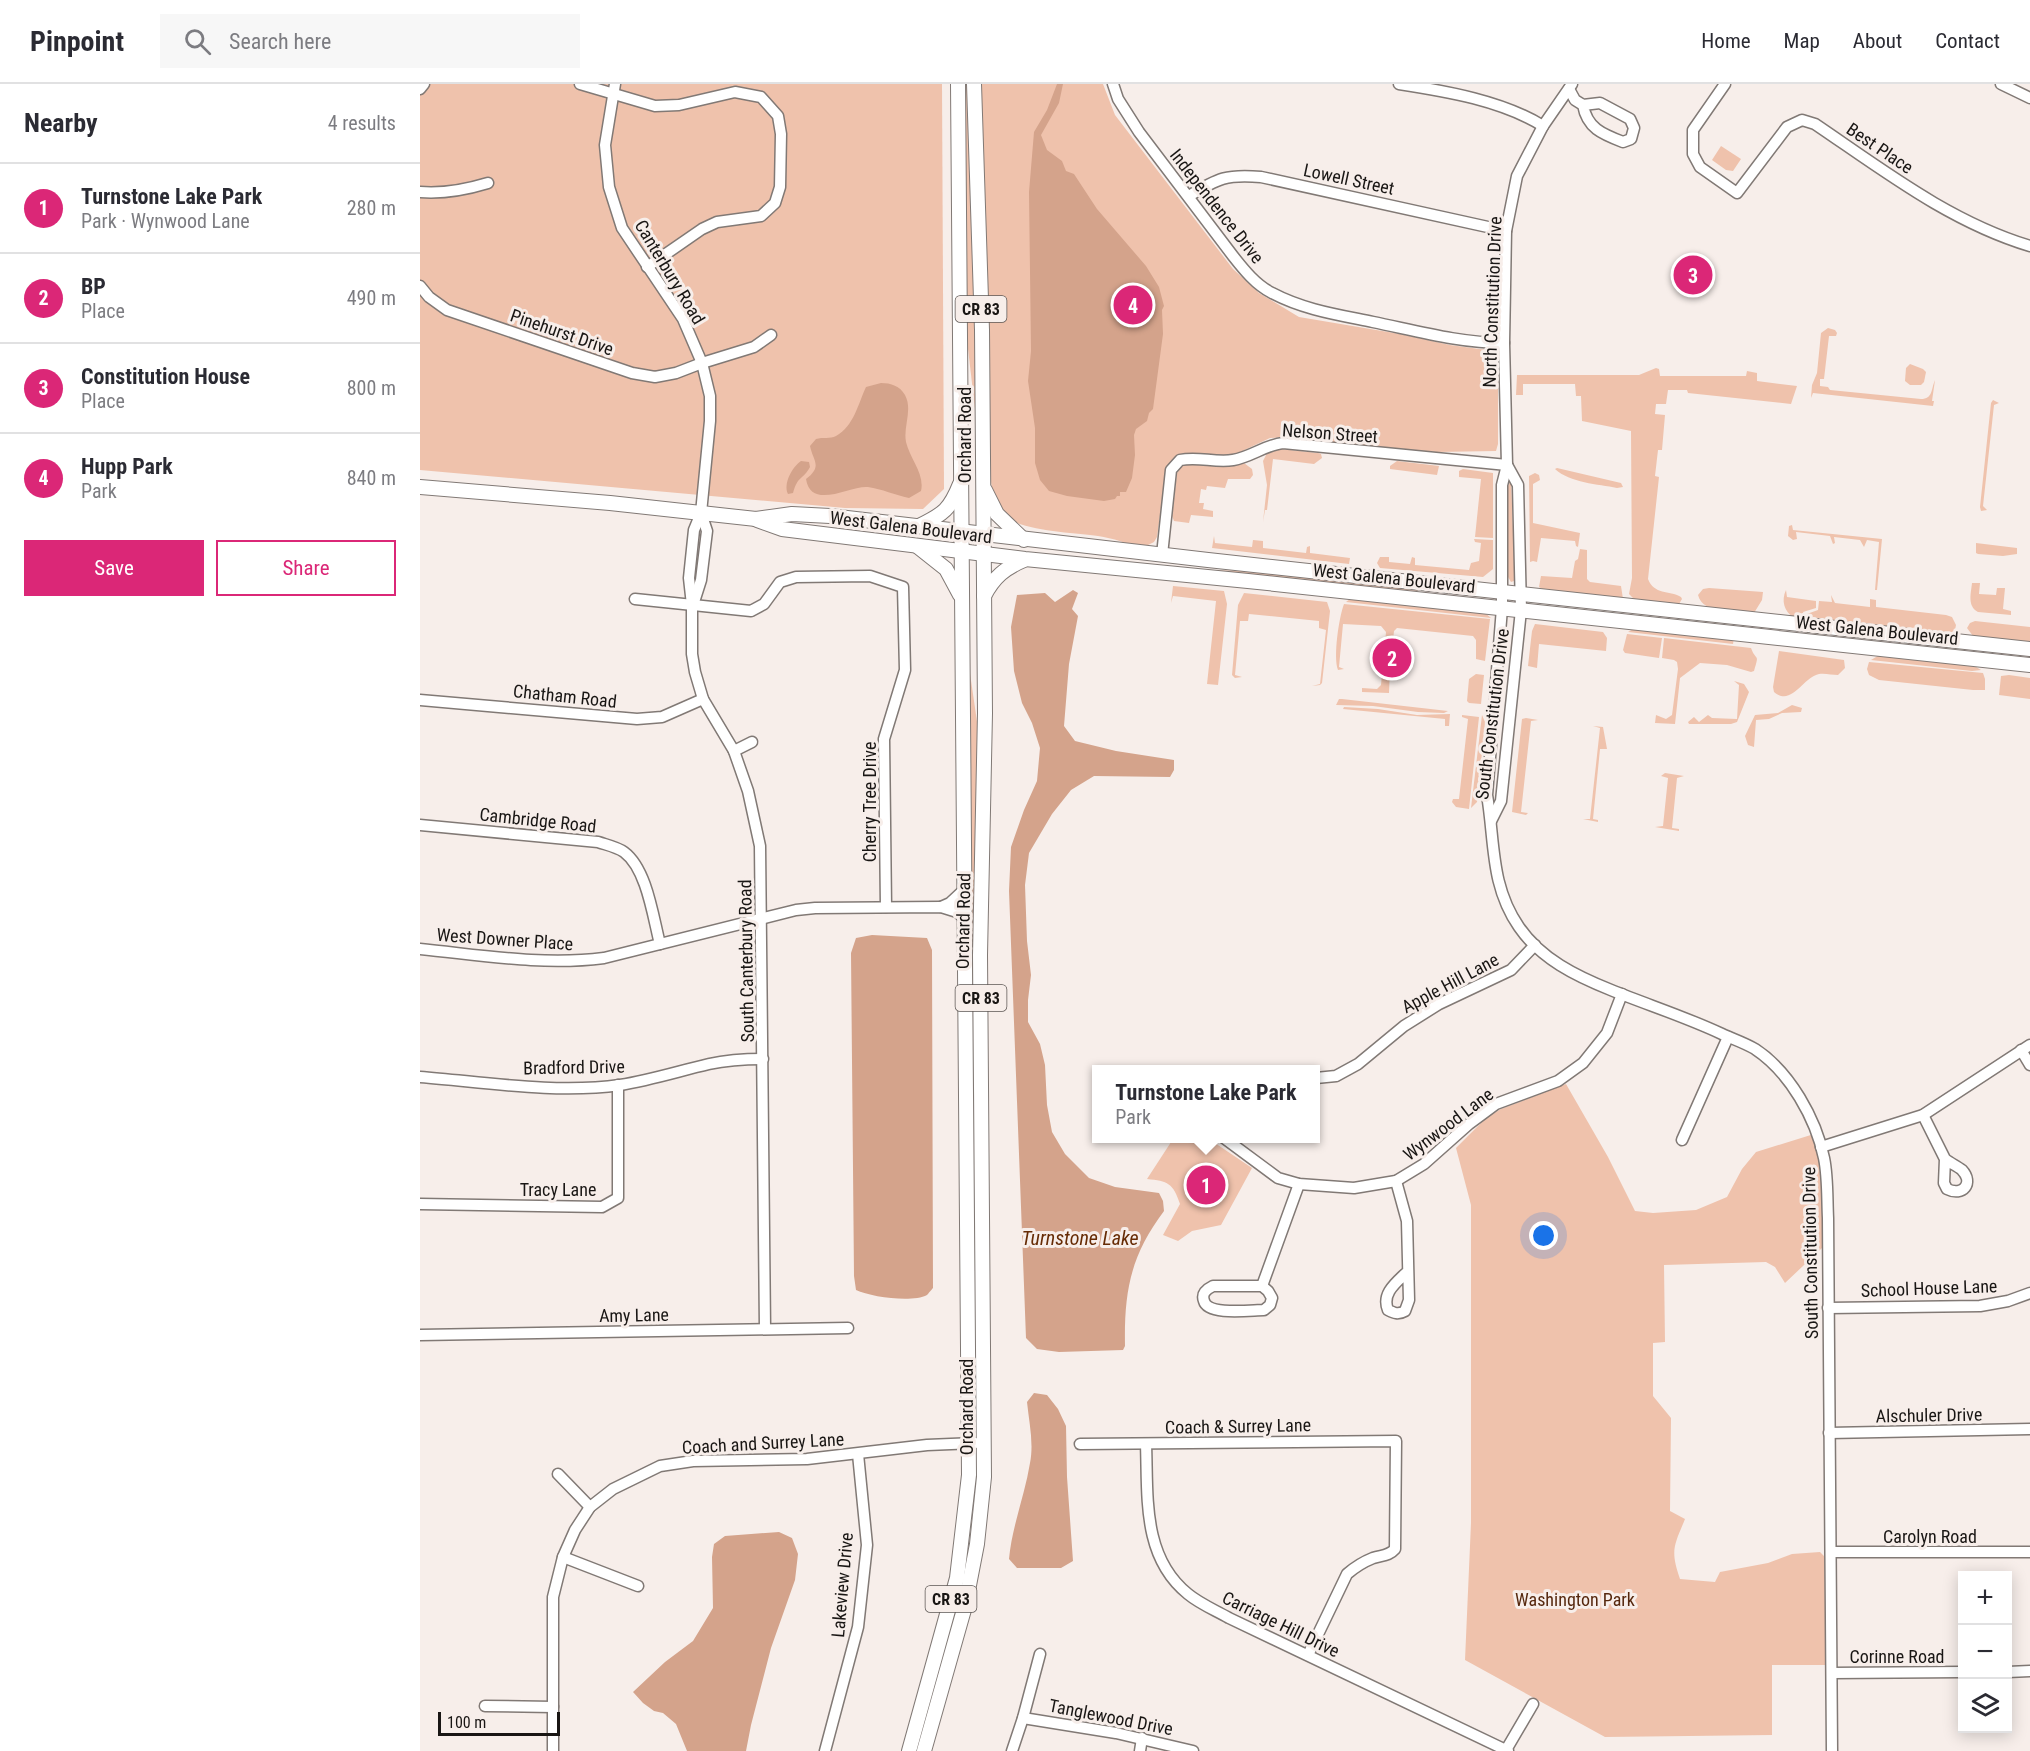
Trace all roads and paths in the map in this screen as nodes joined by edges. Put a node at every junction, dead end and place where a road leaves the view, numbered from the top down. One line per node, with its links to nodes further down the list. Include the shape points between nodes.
1 (424, 84): 10 (street)
2 (580, 84): 11 (street)
3 (958, 84): 26 (main road, Orchard Road / CR 83)
4 (974, 84): 27 (main road, Orchard Road / CR 83)
5 (1113, 84): 17 (street, Independence Drive, via 1139,132)
6 (1399, 84): 14 (street, via 1503,108)
7 (1725, 84): 19 (street, Best Place, via 1693,130 1694,153 1700,167 1737,194 1787,127 1802,120 1815,124 1902,184 1959,217)
8 (2001, 84): 12 (street)
9 (1570, 86): 13 (street, via 1575,100); 14 (street, North Constitution Drive)
10 (420, 88)
11 (614, 89): 20 (street, Canterbury Road, via 605,145 609,187 622,228); 20 (street, via 655,106 679,105 735,92 762,97 778,116 780,187 776,203 761,216 717,222 702,229)
12 (2030, 98)
13 (1583, 105): 13 (street, via 1590,125 1623,142 1631,139 1635,128 1630,119 1600,103)
14 (1543, 126): 18 (street, North Constitution Drive, via 1517,176)
15 (488, 183): 16 (street, via 461,191)
16 (420, 192)
17 (1189, 196): 18 (street, Lowell Street, via 1222,177 1261,177); 23 (street, Independence Drive, via 1247,274 1287,301 1467,341)
18 (1506, 231): 23 (street, North Constitution Drive)
19 (2030, 246)
20 (647, 267): 24 (street, Canterbury Road, via 683,319)
21 (420, 286): 24 (street, Pinehurst Drive, via 447,310 632,373 654,377)
22 (771, 335): 24 (street, Pinehurst Drive, via 754,347)
23 (1504, 343): 25 (street, North Constitution Drive)
24 (702, 363): 29 (street, Canterbury Road, via 710,396 710,421)
25 (1507, 465): 38 (street, Nelson Street, via 1284,443 1237,459 1180,460 1171,470); 42 (street, North Constitution Drive, via 1502,485); 43 (street, North Constitution Drive, via 1518,485)
26 (962, 479): 31 (main road, via 943,514); 32 (main road, Orchard Road / CR 83)
27 (983, 484): 33 (main road, Orchard Road / CR 83); 34 (main road, via 997,514)
28 (420, 487): 29 (main road, West Galena Boulevard)
29 (701, 513): 30 (main road, West Galena Boulevard); 47 (street, South Canterbury Road, via 694,530 689,578)
30 (756, 519): 31 (main road, West Galena Boulevard, via 792,514); 35 (main road, West Galena Boulevard, via 782,529)
31 (918, 526): 32 (main road, West Galena Boulevard)
32 (963, 531): 33 (main road, West Galena Boulevard); 36 (main road, Orchard Road / CR 83)
33 (983, 534): 34 (main road, West Galena Boulevard); 37 (main road, Orchard Road / CR 83)
34 (1024, 540): 38 (main road, West Galena Boulevard)
35 (917, 546): 36 (main road, West Galena Boulevard); 46 (main road, via 946,569)
36 (963, 552): 37 (main road, West Galena Boulevard); 46 (main road, Orchard Road / CR 83)
37 (983, 554): 39 (main road, West Galena Boulevard); 45 (main road, Orchard Road / CR 83)
38 (1161, 555): 40 (main road, West Galena Boulevard)
39 (1025, 559): 41 (main road, West Galena Boulevard); 45 (main road, via 1001,572)
40 (1208, 560): 41 (main road, via 1190,566 1159,566); 42 (main road, West Galena Boulevard)
41 (1152, 573): 48 (main road, West Galena Boulevard)
42 (1502, 592): 43 (main road, West Galena Boulevard); 48 (street, North Constitution Drive)
43 (1520, 594): 49 (street, North Constitution Drive); 50 (main road, West Galena Boulevard)
44 (635, 598): 47 (street, Cherry Tree Drive)
45 (983, 598): 94 (main road, Orchard Road / CR 83, via 980,954)
46 (963, 599): 60 (main road, Orchard Road / CR 83)
47 (693, 605): 54 (street, South Canterbury Road, via 692,654); 61 (street, Cherry Tree Drive, via 751,611 764,604 780,582 796,577 870,576 903,587 905,670 884,739)
48 (1502, 608): 49 (main road, West Galena Boulevard); 58 (street, South Constitution Drive, via 1487,795)
49 (1521, 610): 52 (main road, West Galena Boulevard); 58 (street, South Constitution Drive, via 1501,801)
50 (2030, 649)
51 (2030, 657): 52 (main road, via 2005,654)
52 (1995, 661): 53 (main road, West Galena Boulevard)
53 (2030, 665)
54 (703, 699): 55 (street, Chatham Road, via 662,717 637,719); 57 (street, South Canterbury Road)
55 (420, 700)
56 (752, 742): 57 (street)
57 (734, 751): 63 (street, South Canterbury Road, via 760,846)
58 (1491, 821): 66 (street, South Constitution Drive, via 1493,861 1502,892 1519,927)
59 (420, 825): 65 (street, Cambridge Road, via 598,842 614,847 638,867)
60 (965, 889): 62 (street); 64 (main road, Orchard Road / CR 83)
61 (886, 907): 62 (street, West Downer Place); 63 (street, West Downer Place, via 815,908)
62 (941, 907): 64 (street, West Downer Place)
63 (762, 918): 65 (street, West Downer Place); 71 (street, South Canterbury Road)
64 (966, 920): 93 (main road, Orchard Road / CR 83)
65 (660, 944): 67 (street, West Downer Place, via 604,958 571,961)
66 (1535, 945): 68 (street, South Constitution Drive, via 1561,967); 74 (street, Apple Hill Lane, via 1511,970 1439,1004 1404,1026 1358,1064 1336,1076)
67 (420, 949)
68 (1622, 994): 69 (street, South Constitution Drive); 81 (street, Wynwood Lane, via 1607,1033 1582,1063 1558,1081 1496,1104 1424,1164)
69 (1728, 1037): 77 (street); 79 (street, South Constitution Drive, via 1766,1057 1794,1088 1811,1117)
70 (2025, 1047): 72 (street); 76 (street)
71 (763, 1059): 75 (street, Bradford Drive, via 709,1064); 89 (street, South Canterbury Road)
72 (2030, 1065)
73 (420, 1077): 75 (street, Bradford Drive, via 537,1086)
74 (1320, 1078)
75 (618, 1085): 83 (street, Tracy Lane, via 618,1198 602,1207)
76 (1923, 1115): 79 (street); 80 (street)
77 (1682, 1140)
78 (1231, 1143): 82 (street, Wynwood Lane, via 1278,1178)
79 (1821, 1147): 87 (street, South Constitution Drive, via 1825,1161)
80 (1945, 1159)
81 (1396, 1181): 82 (street, Wynwood Lane, via 1354,1188); 84 (street, via 1407,1221)
82 (1299, 1184): 85 (street)
83 (420, 1204)
84 (1408, 1271)
85 (1262, 1286): 85 (street, via 1213,1286 1203,1296 1204,1304 1216,1310 1264,1310 1272,1298)
86 (2030, 1293): 87 (street, School House Lane, via 1980,1306)
87 (1828, 1308): 92 (street, South Constitution Drive)
88 (848, 1328): 89 (street, Amy Lane)
89 (765, 1329): 90 (street, Amy Lane)
90 (420, 1335)
91 (2030, 1429): 92 (street, Alschuler Drive)
92 (1829, 1433): 100 (street, South Constitution Drive)
93 (969, 1443): 94 (street, Coach and Surrey Lane); 97 (street, Coach and Surrey Lane); 118 (main road, Orchard Road / CR 83, via 965,1522 957,1578)
94 (984, 1443): 119 (main road, Orchard Road / CR 83, via 977,1544 965,1606)
95 (1080, 1444): 96 (street, Coach & Surrey Lane)
96 (1146, 1444): 105 (street, Carriage Hill Drive, via 1148,1520 1169,1575 1202,1604); 105 (street, Coach & Surrey Lane, via 1396,1441 1395,1549 1347,1574)
97 (858, 1454): 99 (street, Coach and Surrey Lane, via 660,1466 613,1489); 117 (street, Lakeview Drive, via 867,1545 858,1628)
98 (558, 1474): 99 (street)
99 (591, 1508): 102 (street, Coach and Surrey Lane)
100 (1830, 1552): 101 (street, Carolyn Road); 109 (street, South Constitution Drive)
101 (2030, 1552)
102 (563, 1557): 103 (street); 112 (street, Coach and Surrey Lane, via 553,1597)
103 (638, 1586)
104 (1040, 1654): 113 (street)
105 (1308, 1656): 115 (street, Carriage Hill Drive)
106 (2012, 1671): 107 (street)
107 (2030, 1671)
108 (1958, 1672): 109 (street, Corinne Road)
109 (1832, 1673): 123 (street, South Constitution Drive)
110 (1533, 1704): 115 (street)
111 (485, 1706): 112 (street)
112 (553, 1707): 116 (street, Coach and Surrey Lane)
113 (1023, 1718): 114 (street, Tanglewood Drive); 120 (street)
114 (1142, 1738): 121 (street); 122 (street, Tanglewood Drive)
115 (1507, 1750)
116 (553, 1751)
117 (825, 1751)
118 (909, 1751)
119 (924, 1751)
120 (1012, 1751)
121 (1140, 1751)
122 (1193, 1751)
123 (1832, 1751)

